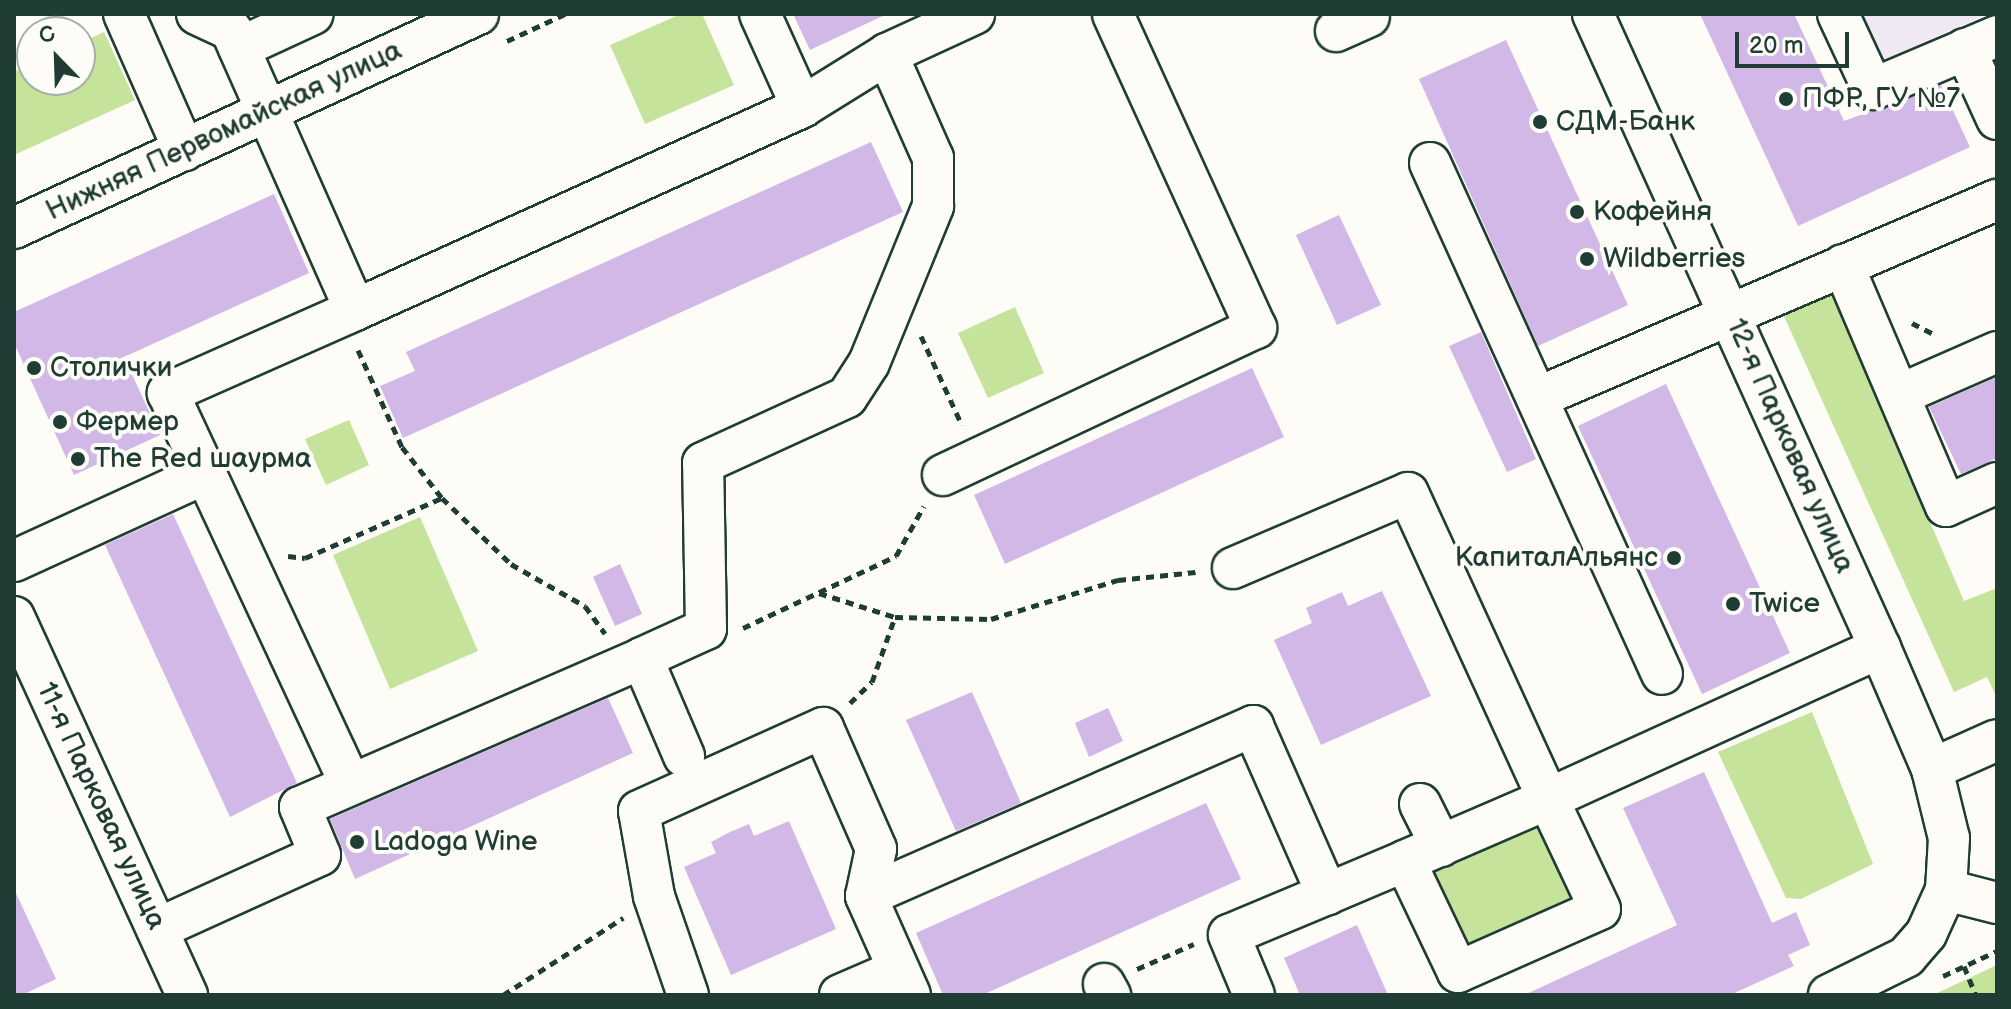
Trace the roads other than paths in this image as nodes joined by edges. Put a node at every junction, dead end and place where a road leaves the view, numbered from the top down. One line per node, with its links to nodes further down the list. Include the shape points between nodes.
1 (124, 14): 16 (street)
2 (197, 14): 11 (street, via 231,30)
3 (313, 14): 11 (street)
4 (478, 14): 14 (street, Нижняя Первомайская улица)
5 (760, 14): 13 (street)
6 (974, 14): 12 (street)
7 (1113, 14): 26 (street, via 1256,328)
8 (1593, 14): 22 (street, 12-я Парковая улица)
9 (1838, 14): 10 (street, via 1873,89)
10 (1981, 43): 15 (street)
11 (239, 48): 14 (street)
12 (887, 54): 13 (street); 33 (street, via 933,158 933,206 869,363 847,397 703,463 706,629)
13 (802, 107): 21 (street)
14 (267, 112): 16 (street, Нижняя Первомайская улица); 21 (street)
15 (1997, 119)
16 (184, 150): 19 (street, Нижняя Первомайская улица)
17 (1430, 163): 25 (street)
18 (1997, 200): 20 (street)
19 (14, 228)
20 (1850, 281): 22 (street); 24 (street)
21 (349, 313): 27 (street, via 168,393)
22 (1731, 313): 25 (street); 32 (street, 12-я Парковая улица)
23 (1991, 355): 24 (street)
24 (1899, 395): 28 (street, via 1946,506)
25 (1539, 397): 34 (street)
26 (960, 467)
27 (204, 474): 29 (street); 38 (street)
28 (1997, 483)
29 (14, 561)
30 (1233, 568): 39 (street, via 1408,493)
31 (14, 617): 46 (street, 11-я Парковая улица)
32 (1880, 648): 37 (street, 12-я Парковая улица); 39 (street)
33 (635, 661): 36 (street); 38 (street)
34 (1662, 674)
35 (1997, 740): 37 (street)
36 (684, 756)
37 (1932, 769): 42 (street, 12-я Парковая улица, via 1949,838)
38 (350, 783): 46 (street, via 300,807 320,855)
39 (1548, 799): 41 (street); 41 (street, via 1600,909 1458,972)
40 (1420, 804): 41 (street)
41 (1423, 853): 43 (street)
42 (1946, 890): 45 (street); 52 (street, via 1926,934 1906,957)
43 (1327, 894): 44 (street, via 1253,726); 51 (street, via 1229,935)
44 (866, 896): 47 (street); 49 (street, via 876,849 823,728 639,811 654,896)
45 (1997, 903)
46 (157, 929): 48 (street, 11-я Парковая улица)
47 (904, 983): 50 (street)
48 (185, 994)
49 (688, 995)
50 (840, 995)
51 (1254, 995)
52 (1829, 995)

